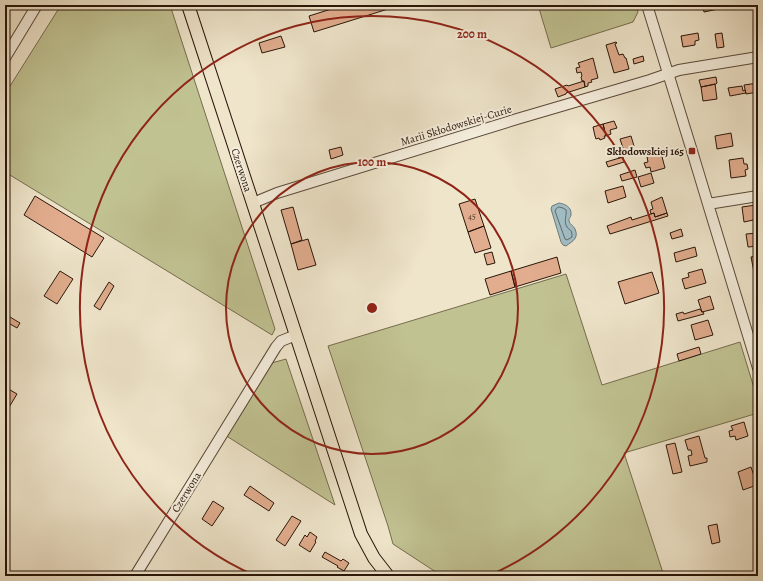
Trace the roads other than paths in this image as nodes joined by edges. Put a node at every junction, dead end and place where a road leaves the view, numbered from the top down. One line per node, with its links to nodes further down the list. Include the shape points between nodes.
1 (37, 5): 5 (street)
2 (188, 5): 8 (main road, Czerwona)
3 (647, 5): 6 (street)
4 (758, 57): 6 (street, Marii Skłodowskiej-Curie)
5 (5, 58)
6 (668, 74): 8 (street, Marii Skłodowskiej-Curie, via 292,188); 9 (street)
7 (758, 196): 9 (street)
8 (253, 203): 10 (main road, Czerwona)
9 (708, 204): 11 (street)
10 (296, 335): 12 (street, Czerwona, via 281,341 276,347); 13 (main road, Czerwona, via 361,534 374,558)
11 (758, 368)
12 (135, 576)
13 (388, 576)

